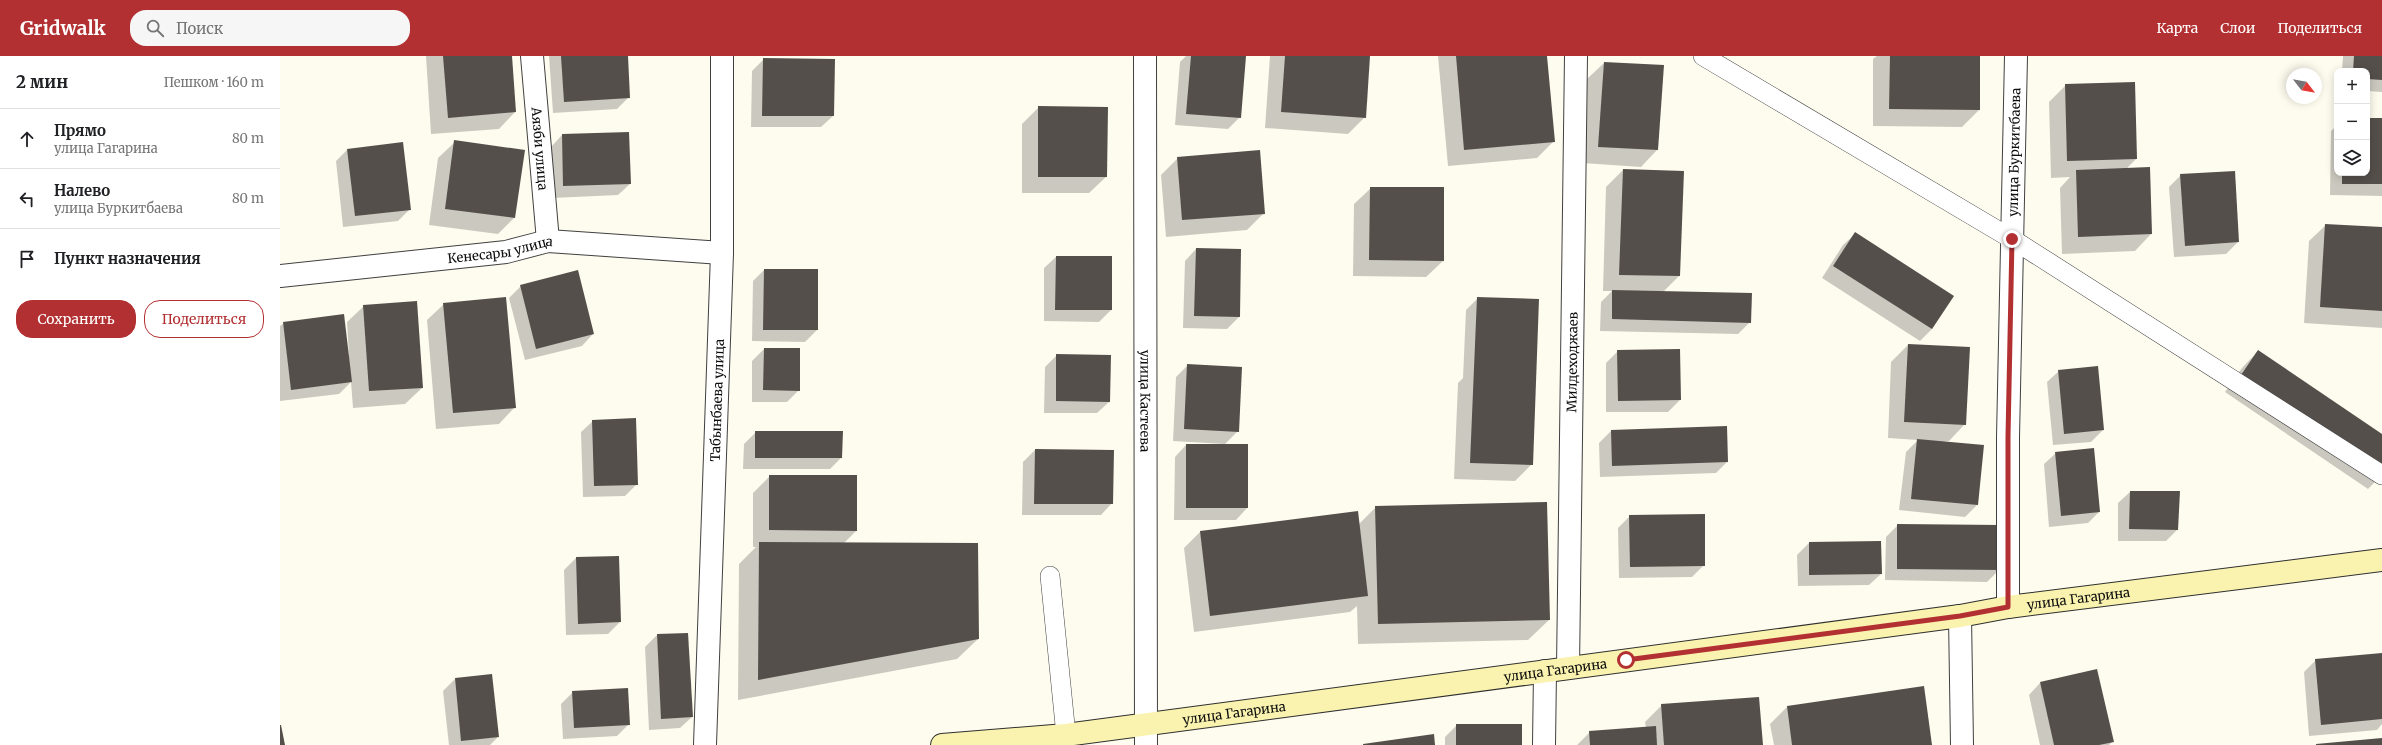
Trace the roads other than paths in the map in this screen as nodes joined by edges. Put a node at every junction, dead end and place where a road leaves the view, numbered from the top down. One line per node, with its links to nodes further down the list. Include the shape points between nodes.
1 (532, 56): 8 (street, Аязби улица)
2 (722, 56): 9 (street, Табынбаева улица)
3 (1145, 56): 18 (street, улица Кастеева)
4 (1576, 56): 16 (street, Милдеходжаев)
5 (1703, 56): 7 (lane)
6 (2016, 56): 7 (street, улица Буркитбаева)
7 (2012, 239): 11 (lane); 14 (street, улица Буркитбаева)
8 (548, 241): 9 (street, Кенесары улица); 10 (street, Кенесары улица, via 506,252)
9 (722, 253): 20 (street, Табынбаева улица)
10 (280, 276)
11 (2382, 475)
12 (2382, 560): 14 (main road, улица Гагарина)
13 (1050, 576): 19 (lane)
14 (2008, 607): 15 (main road, улица Гагарина)
15 (1960, 616): 16 (main road, улица Гагарина); 23 (street)
16 (1568, 668): 17 (main road, улица Гагарина)
17 (1545, 671): 18 (main road, улица Гагарина); 22 (street)
18 (1146, 734): 19 (main road, улица Гагарина)
19 (1066, 735): 21 (main road, улица Гагарина)
20 (705, 745)
21 (942, 745)
22 (1544, 745)
23 (1962, 745)

